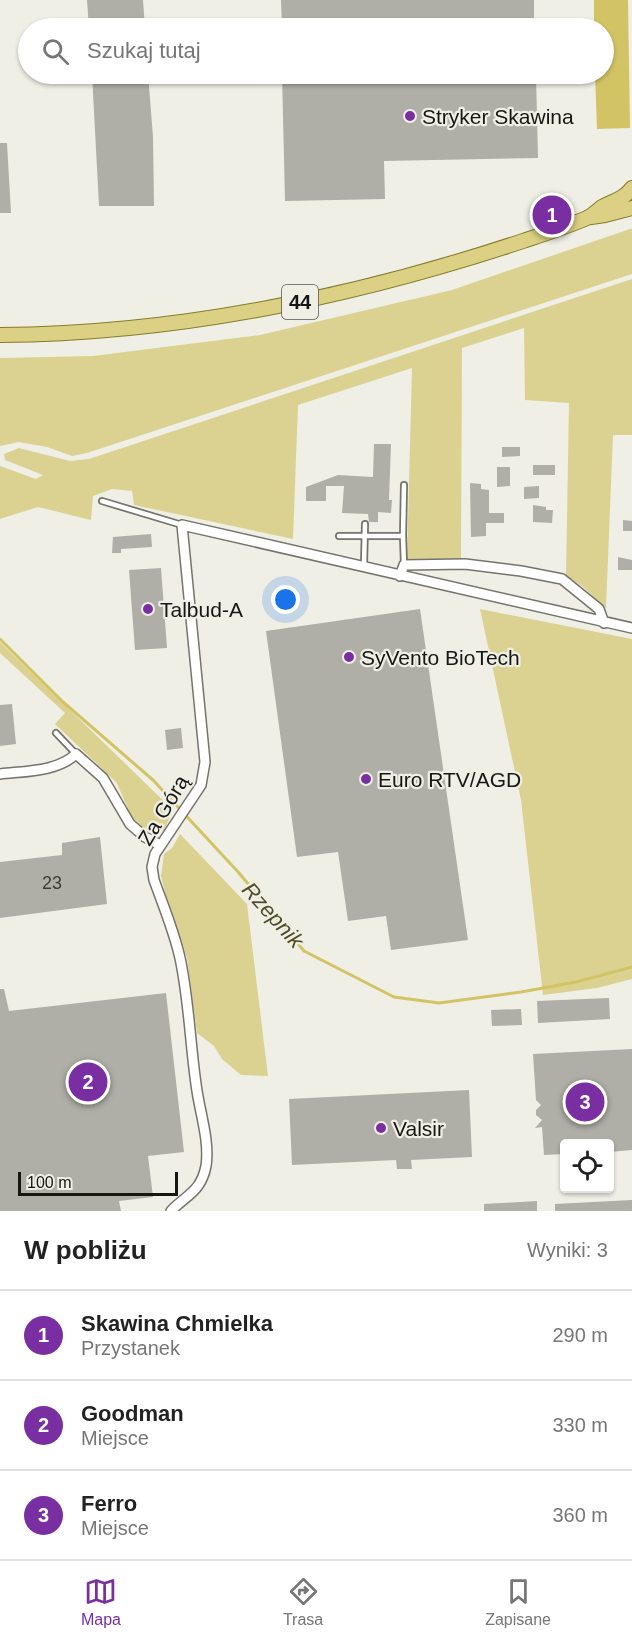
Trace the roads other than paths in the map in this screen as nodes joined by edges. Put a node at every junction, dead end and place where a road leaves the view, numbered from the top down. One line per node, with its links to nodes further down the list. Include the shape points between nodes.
1 (632, 188): 3 (main road, 44)
2 (632, 208): 3 (main road, 44)
3 (589, 217): 4 (main road, 44, via 464,261 321,298 194,321)
4 (0, 335)
5 (404, 485): 10 (lane)
6 (102, 501): 8 (lane)
7 (365, 524): 11 (lane)
8 (182, 525): 13 (street); 20 (street, Za Górą, via 205,762 201,785)
9 (339, 536): 11 (lane)
10 (403, 536): 11 (lane); 12 (lane)
11 (364, 537): 13 (lane)
12 (404, 565): 14 (street); 15 (street, via 465,564 562,579 598,609)
13 (364, 568): 14 (street)
14 (400, 576): 15 (street)
15 (604, 623): 16 (street)
16 (632, 628)
17 (56, 733): 18 (lane)
18 (76, 754): 19 (street, via 56,766); 20 (street, via 103,778 130,824)
19 (0, 774)
20 (160, 845): 21 (street, Za Górą, via 155,854 153,880 180,954 206,1144 206,1165 200,1182)
21 (171, 1211)

